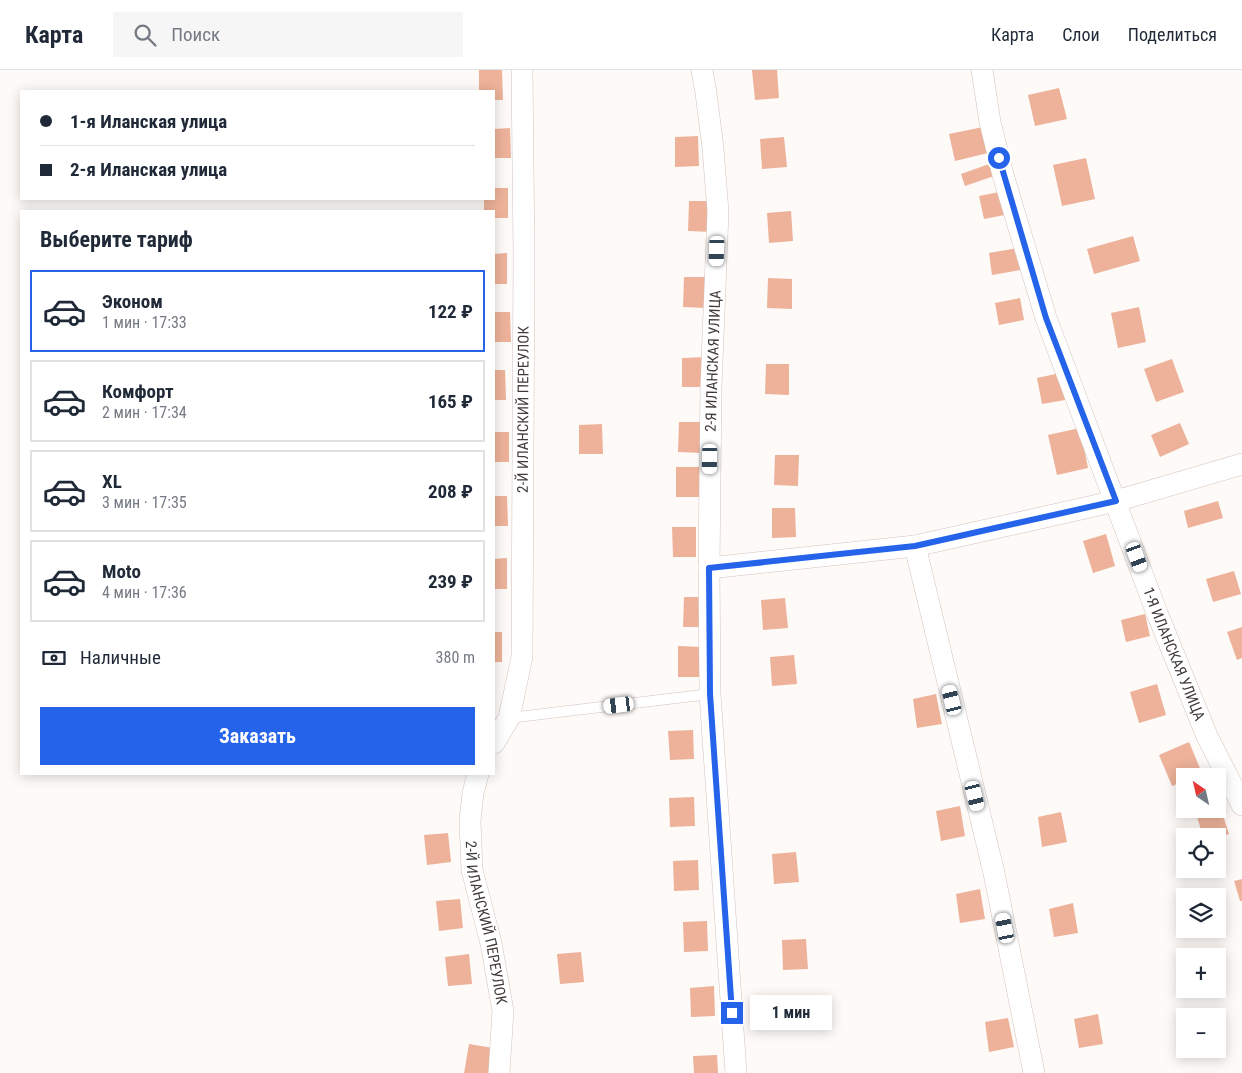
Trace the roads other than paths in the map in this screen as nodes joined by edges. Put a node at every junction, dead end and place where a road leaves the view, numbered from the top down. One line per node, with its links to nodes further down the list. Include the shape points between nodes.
1 (522, 70): 9 (street, 2-Й ИЛАНСКИЙ ПЕРЕУЛОК, via 522,657)
2 (702, 70): 7 (street, 2-Я ИЛАНСКАЯ УЛИЦА, via 718,212 711,387)
3 (982, 70): 5 (street, 1-Я ИЛАНСКАЯ УЛИЦА, via 1003,175 1046,318)
4 (1242, 464): 5 (street)
5 (1116, 501): 6 (street); 12 (street, 1-Я ИЛАНСКАЯ УЛИЦА, via 1206,736)
6 (915, 546): 7 (street); 15 (street, via 994,873)
7 (709, 568): 8 (street, 2-Я ИЛАНСКАЯ УЛИЦА)
8 (710, 694): 9 (lane); 14 (street, 2-Я ИЛАНСКАЯ УЛИЦА)
9 (509, 718): 10 (street, 2-Й ИЛАНСКИЙ ПЕРЕУЛОК)
10 (495, 741)
11 (478, 775): 13 (street, 2-Й ИЛАНСКИЙ ПЕРЕУЛОК, via 470,821 472,870 491,943 502,1011)
12 (1242, 805)
13 (499, 1073)
14 (736, 1073)
15 (1034, 1073)

